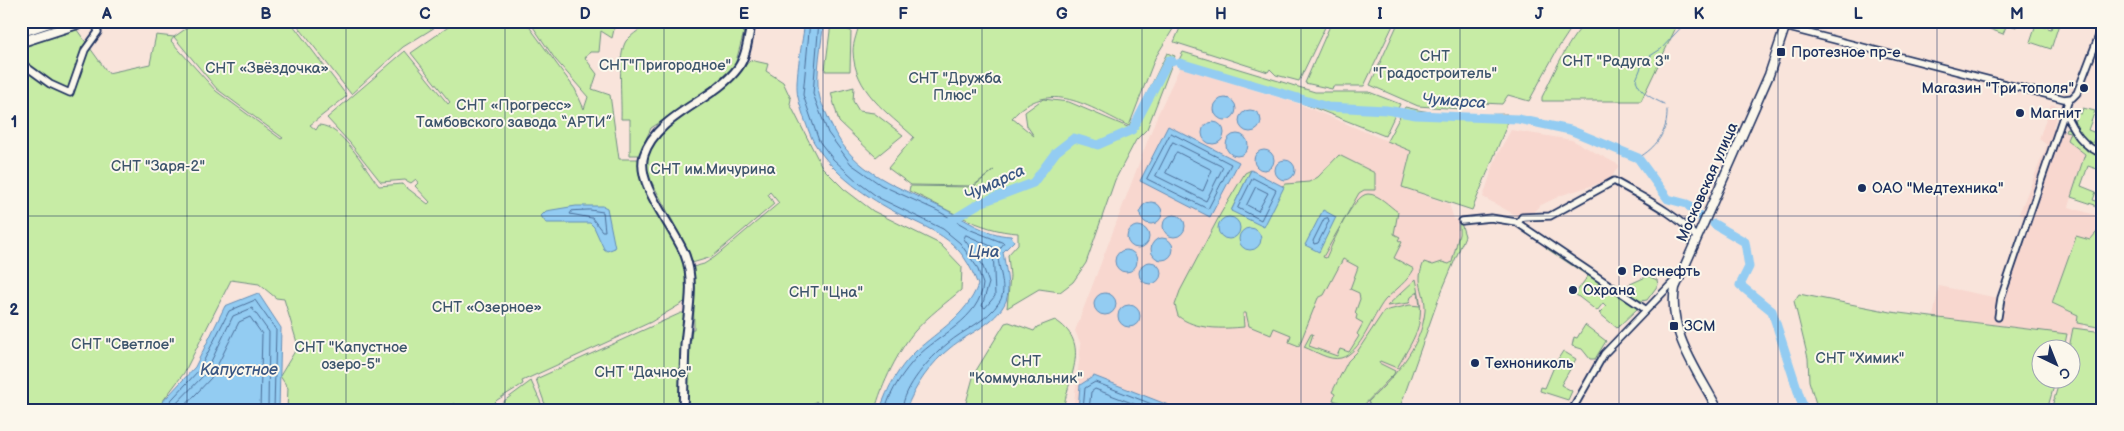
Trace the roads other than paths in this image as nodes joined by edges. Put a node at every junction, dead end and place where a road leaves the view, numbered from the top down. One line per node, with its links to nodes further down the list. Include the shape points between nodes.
1 (54, 21): 7 (main road)
2 (86, 21): 8 (main road)
3 (95, 21): 9 (street, via 98,32 85,50 70,93 50,84)
4 (752, 21): 19 (street, via 739,67 660,130 642,159 648,186 676,234 689,267 691,289)
5 (1786, 24): 10 (street, via 1994,83); 15 (main road, Московская улица, via 1769,75)
6 (2103, 25): 10 (street, via 2077,93)
7 (21, 32)
8 (21, 42)
9 (21, 63)
10 (2069, 99): 11 (street)
11 (2065, 112): 12 (street, via 2087,147); 18 (street, via 2001,298)
12 (2103, 154)
13 (1462, 221): 14 (street, via 1491,218)
14 (1518, 223): 15 (street, via 1522,217 1550,216 1614,182 1653,202); 17 (street)
15 (1697, 238): 16 (main road, Московская улица)
16 (1678, 276): 17 (street, Московская улица); 21 (main road, via 1673,301 1677,326)
17 (1645, 309): 20 (street, Московская улица, via 1604,354)
18 (1998, 317)
19 (683, 410)
20 (1572, 410)
21 (1718, 410)

